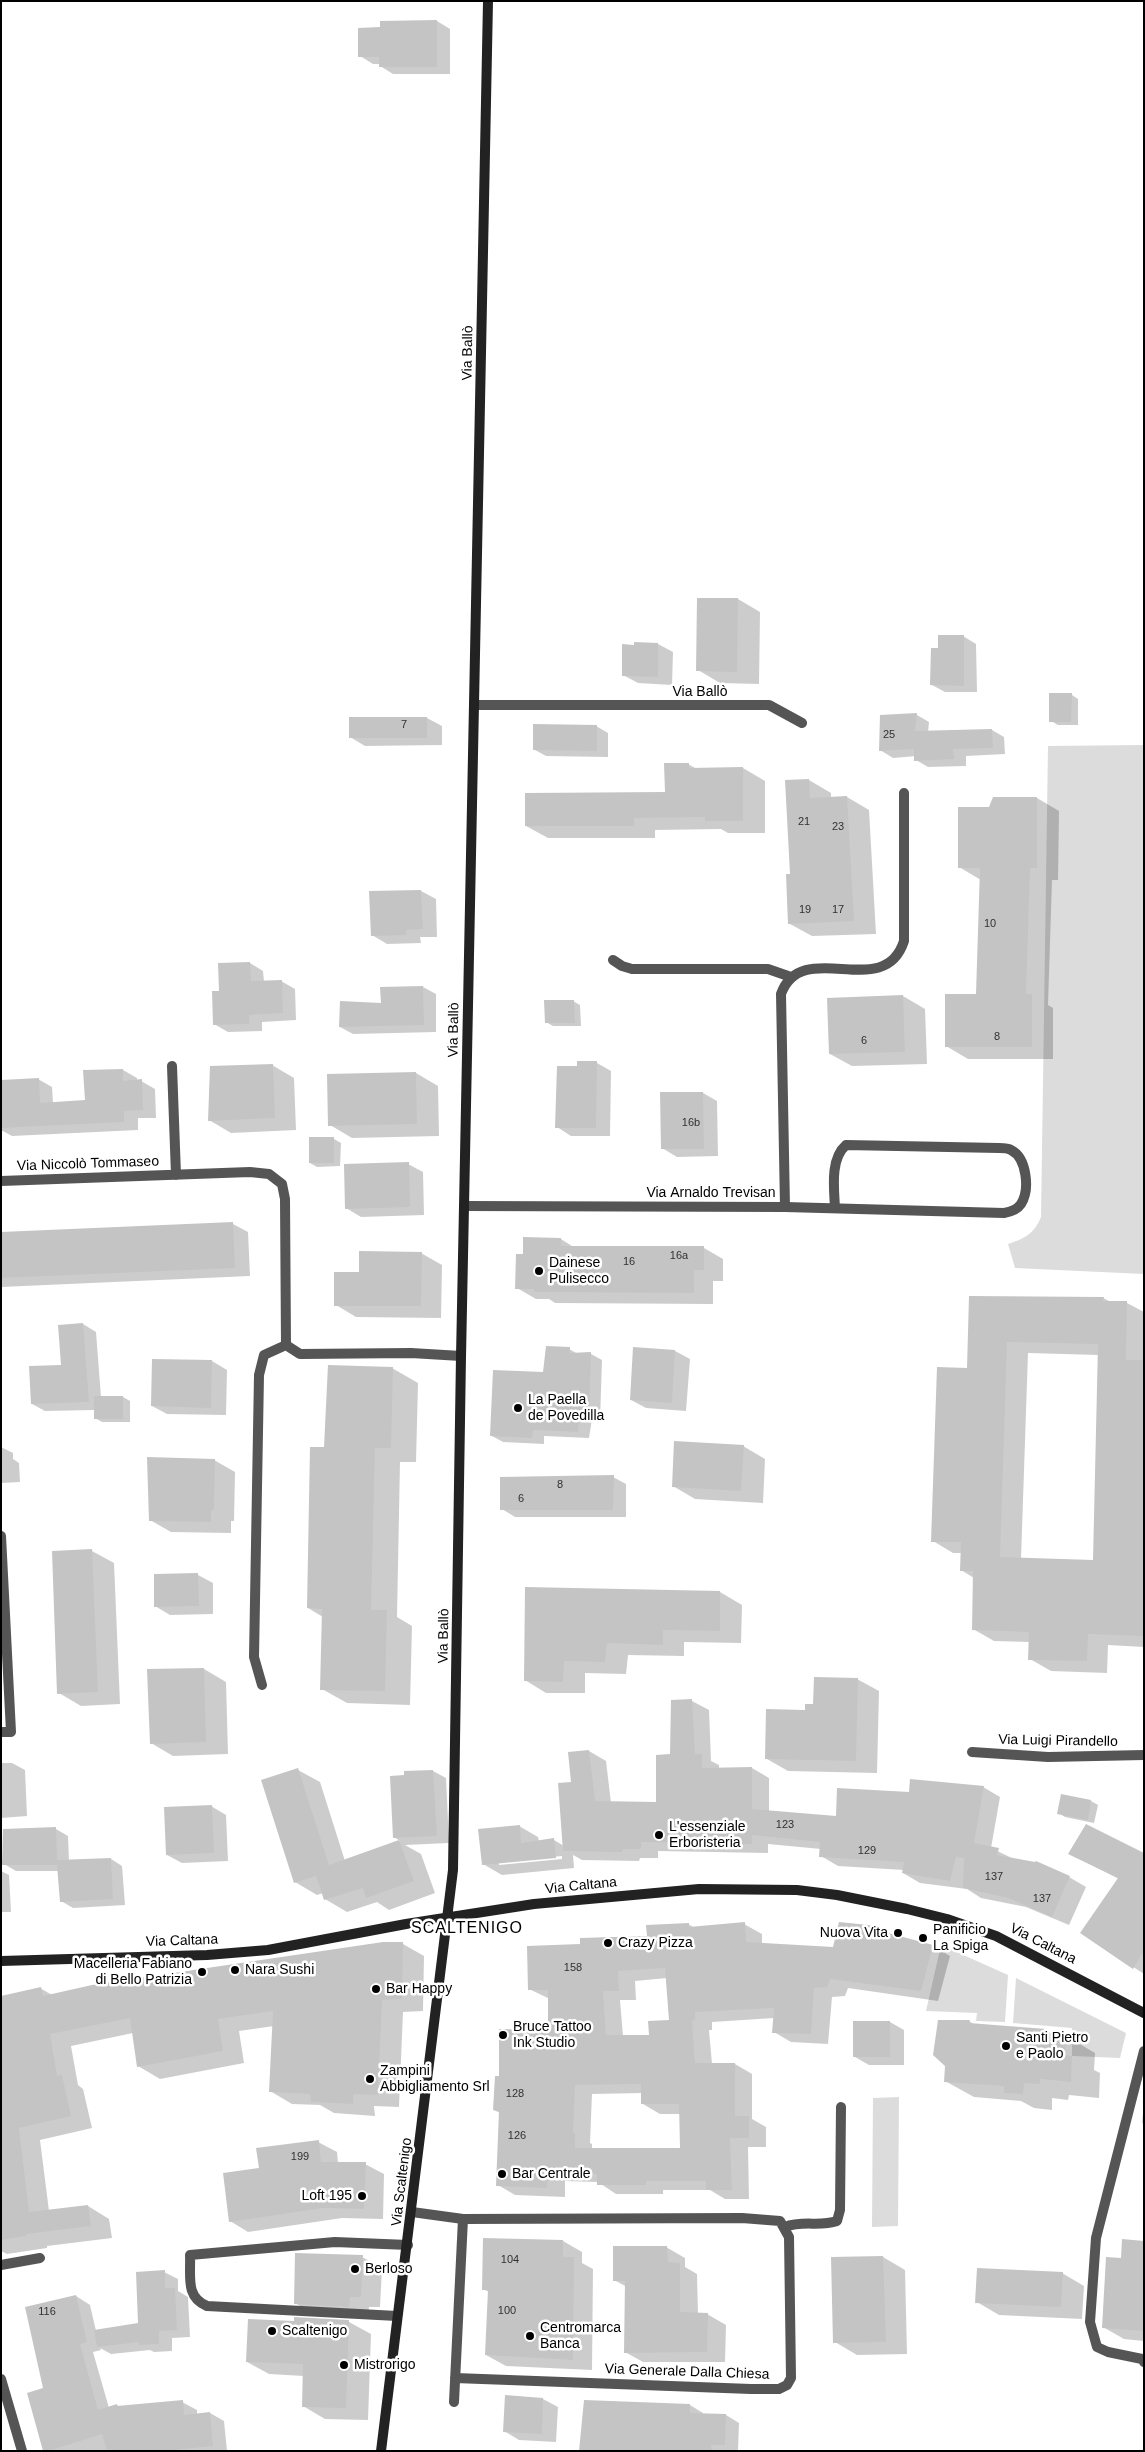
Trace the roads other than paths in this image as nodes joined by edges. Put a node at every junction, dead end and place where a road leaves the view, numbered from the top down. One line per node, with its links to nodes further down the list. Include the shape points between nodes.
1 (488, 1): 2 (main road, Via Ballò)
2 (475, 705): 3 (street, Via Ballò, via 769,705); 10 (main road, Via Ballò)
3 (802, 722)
4 (904, 793): 6 (street, via 904,941 900,953 886,966 810,969 798,971)
5 (613, 960): 6 (street, via 632,969 768,969)
6 (791, 977): 11 (street, Via Arnaldo Trevisan, via 782,994)
7 (172, 1066): 8 (street, Via Niccolò Tommaseo)
8 (176, 1175): 9 (street, Via Niccolò Tommaseo); 13 (street, Via Niccolò Tommaseo, via 250,1172 269,1174 282,1184 285,1199)
9 (1, 1181)
10 (464, 1206): 11 (street, Via Arnaldo Trevisan); 14 (main road, Via Ballò)
11 (785, 1207): 12 (street)
12 (834, 1208): 12 (street, via 1004,1213 1021,1204 1025,1169 1020,1158 1010,1150 999,1148 846,1145 835,1165)
13 (286, 1344): 14 (street, via 300,1354); 16 (street, via 264,1355 259,1375 254,1657)
14 (461, 1356): 20 (main road, Via Ballò, via 455,1835)
15 (1, 1536): 17 (street, via 10,1732)
16 (262, 1685)
17 (1, 1732)
18 (972, 1752): 19 (street, Via Luigi Pirandello, via 1048,1756)
19 (1144, 1755)
20 (448, 1917): 21 (main road, Via Caltana, via 268,1950); 22 (main road, Via Caltana, via 534,1904 699,1889 797,1890 837,1895 947,1919 996,1936); 25 (main road, Via Scaltenigo)
21 (1, 1962)
22 (1144, 2012)
23 (1144, 2051): 32 (street, via 1096,2238 1090,2322 1097,2346)
24 (841, 2107): 27 (street, via 840,2210 837,2221)
25 (412, 2212): 26 (street); 28 (main road, Via Scaltenigo)
26 (464, 2219): 27 (street, via 747,2218 773,2219); 33 (street)
27 (785, 2227): 33 (street, Via Generale Dalla Chiesa, via 789,2238 791,2378 788,2385 779,2389 751,2389)
28 (408, 2245): 31 (main road, Via Scaltenigo); 31 (street, via 336,2242 190,2255 191,2294 207,2306)
29 (40, 2258): 30 (street)
30 (1, 2265)
31 (397, 2316): 37 (main road, Via Scaltenigo)
32 (1144, 2362)
33 (455, 2378): 35 (street)
34 (1, 2379): 36 (street)
35 (454, 2402)
36 (22, 2451)
37 (381, 2451)

